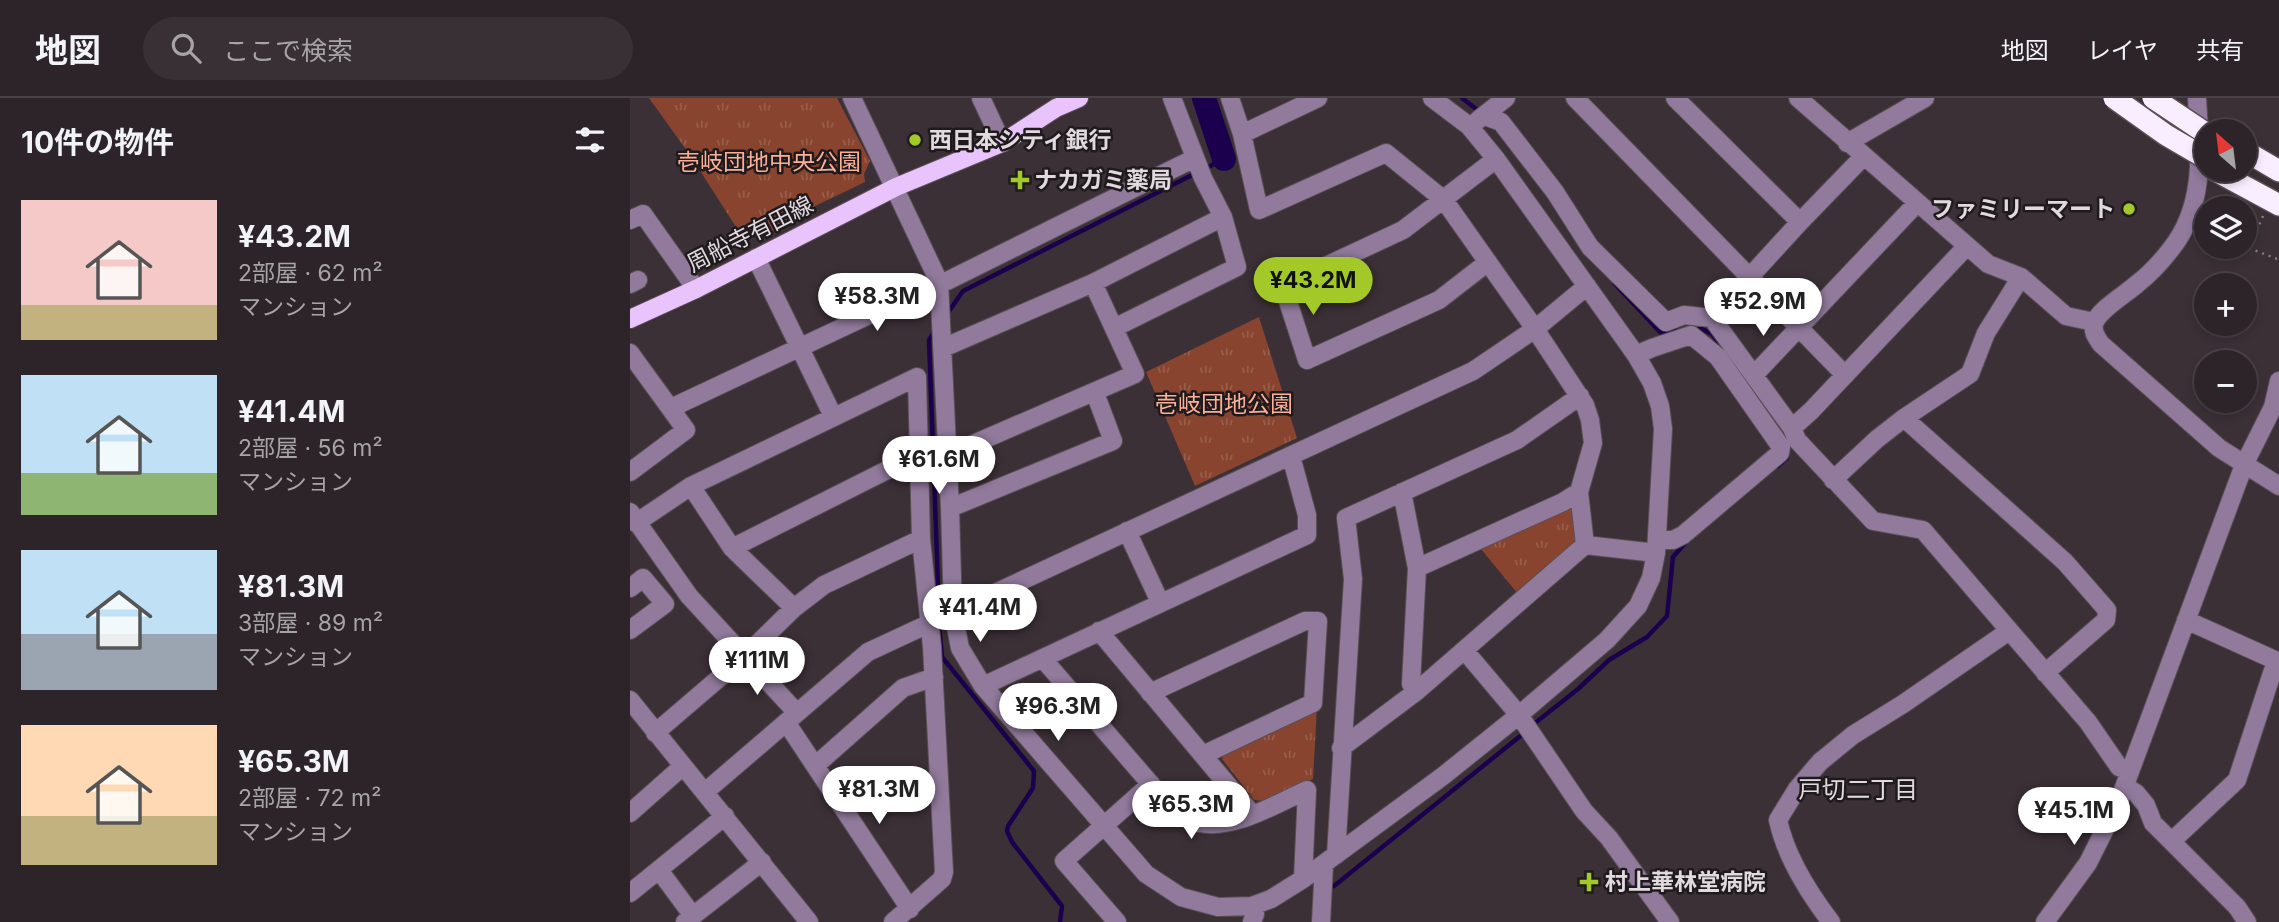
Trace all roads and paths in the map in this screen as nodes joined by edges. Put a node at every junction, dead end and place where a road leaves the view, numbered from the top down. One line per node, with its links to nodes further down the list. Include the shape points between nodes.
1 (852, 98): 39 (street)
2 (981, 98): 24 (street)
3 (1079, 98): 24 (main road, 周船寺有田線)
4 (1172, 98): 30 (street)
5 (1230, 98): 23 (street)
6 (1318, 98): 23 (street)
7 (1432, 98): 21 (street)
8 (1506, 98): 21 (street)
9 (1575, 98): 51 (street)
10 (1675, 98): 46 (street)
11 (1798, 98): 25 (street)
12 (1925, 98): 25 (street)
13 (2107, 98): 27 (highway)
14 (2114, 98): 28 (highway, bridge)
15 (2144, 98): 26 (highway, via 2183,127)
16 (2153, 98): 22 (highway, bridge)
17 (2164, 98): 20 (highway)
18 (2197, 98): 19 (street)
19 (2203, 119)
20 (2194, 120)
21 (1477, 121): 31 (street); 57 (street, via 1501,122 1590,247 1666,322 1684,314)
22 (2194, 122)
23 (1242, 134): 41 (street, via 1259,210 1386,153)
24 (1002, 143): 39 (main road, 周船寺有田線)
25 (1847, 143): 29 (street)
26 (2194, 143)
27 (2194, 153)
28 (2194, 153)
29 (1863, 157): 42 (street); 46 (street)
30 (1195, 158): 44 (street); 56 (street, via 947,281)
31 (1496, 159): 41 (street); 54 (street)
32 (2258, 160): 34 (highway)
33 (2258, 164): 34 (highway)
34 (2279, 174)
35 (2200, 182): 59 (street, via 2174,246)
36 (2238, 182): 43 (highway)
37 (2240, 182): 43 (highway)
38 (2258, 182): 40 (highway)
39 (896, 187): 48 (main road, 周船寺有田線); 56 (street)
40 (2279, 193)
41 (1444, 200): 50 (street); 50 (street, via 1403,230 1283,286 1307,360 1439,300)
42 (1917, 204): 47 (street); 62 (street)
43 (2274, 207): 49 (path, via 2249,248)
44 (1223, 218): 53 (street); 60 (street, via 1237,267)
45 (630, 220): 55 (street, via 643,214)
46 (1800, 222): 51 (street)
47 (1966, 247): 52 (street, via 1987,264); 68 (street)
48 (756, 258): 55 (main road, 周船寺有田線); 64 (street)
49 (2277, 259)
50 (1489, 262): 61 (street)
51 (1750, 275): 57 (street); 62 (street)
52 (2021, 277): 59 (street, via 2066,316); 74 (street, via 1986,333 1970,374)
53 (1093, 283): 60 (street); 63 (street)
54 (1587, 286): 61 (street); 66 (street)
55 (696, 289): 58 (main road, 周船寺有田線)
56 (940, 290): 63 (street); 64 (street)
57 (1712, 318): 67 (street)
58 (630, 319)
59 (2094, 322): 79 (street, via 2101,344)
60 (1114, 328): 70 (street, via 1135,374)
61 (1535, 328): 71 (street); 78 (street, via 1473,371)
62 (1800, 328): 67 (street); 68 (street)
63 (942, 340): 77 (street)
64 (798, 348): 72 (street); 73 (street)
65 (630, 353): 72 (street)
66 (1636, 355): 75 (street, via 1691,335 1718,357); 91 (street, via 1652,383 1663,429)
67 (1754, 375): 75 (street)
68 (1845, 375): 75 (street)
69 (2279, 381): 79 (street, via 2273,407)
70 (1095, 393): 77 (street); 86 (street, via 1114,441)
71 (1580, 396): 84 (street, via 1517,440); 85 (street, via 1593,443)
72 (671, 408): 80 (street, via 686,430)
73 (833, 416): 76 (street, via 917,377); 82 (street)
74 (1904, 418): 81 (street); 107 (street, via 2065,562 2106,610 2106,620)
75 (1791, 439): 81 (street); 91 (street, via 1683,535)
76 (919, 454): 89 (street); 92 (street)
77 (948, 455): 86 (street)
78 (1291, 456): 88 (street); 95 (street, via 1307,515 1307,535)
79 (2244, 465): 83 (street); 98 (street)
80 (630, 472)
81 (1833, 480): 102 (street, via 1873,521 1923,530)
82 (691, 486): 87 (street); 92 (street)
83 (2279, 486)
84 (1402, 492): 93 (street); 116 (street, via 1346,518 1353,579)
85 (1579, 492): 90 (street); 93 (street)
86 (950, 508): 97 (street)
87 (633, 517): 104 (street, via 689,596)
88 (1127, 531): 95 (street); 97 (street)
89 (921, 539): 96 (street, via 824,585); 99 (street)
90 (1585, 545): 91 (street); 103 (street)
91 (1657, 546): 114 (street, via 1651,578 1638,606)
92 (732, 548): 96 (street)
93 (1416, 568): 110 (street, via 1411,684)
94 (630, 588): 100 (street, via 643,578 665,604)
95 (1160, 602): 101 (street)
96 (794, 608): 104 (street)
97 (953, 612): 99 (street); 109 (street, via 960,648)
98 (2186, 620): 106 (street); 120 (street)
99 (929, 622): 108 (street); 113 (street, via 868,652)
100 (630, 630)
101 (1099, 631): 105 (street); 111 (street)
102 (2009, 631): 107 (street); 141 (street, via 1853,735 1797,789 1778,820 1783,844)
103 (1465, 651): 110 (street); 114 (street)
104 (746, 655): 113 (street); 115 (street)
105 (1043, 659): 109 (street); 121 (street)
106 (2277, 662): 127 (street, via 2237,780)
107 (2045, 673): 120 (street, via 2088,722)
108 (934, 677): 118 (street, via 903,688); 133 (street, via 944,872)
109 (983, 686): 126 (street)
110 (1416, 691): 116 (street)
111 (1150, 693): 117 (street); 117 (street, via 1305,621 1318,621 1313,703)
112 (630, 700): 115 (street)
113 (791, 717): 118 (street); 122 (street)
114 (1525, 723): 128 (street, via 1443,776); 140 (street, via 1584,811)
115 (655, 733): 119 (street)
116 (1341, 748): 128 (street)
117 (1203, 755): 124 (street)
118 (816, 765): 133 (street)
119 (683, 766): 122 (street); 123 (street)
120 (2128, 779): 127 (street, via 2153,823); 142 (street, via 2088,863)
121 (1151, 784): 124 (street, via 1183,817 1198,823 1229,823); 126 (street)
122 (705, 792): 125 (street)
123 (630, 813)
124 (1252, 814): 131 (street, via 1307,790)
125 (726, 816): 129 (street); 130 (street)
126 (1104, 824): 134 (street, via 1146,874 1165,888 1181,897); 138 (street, via 1064,861)
127 (2172, 841): 143 (street)
128 (1330, 860): 131 (street); 139 (street)
129 (762, 862): 135 (street); 136 (street)
130 (659, 870): 132 (street); 135 (street)
131 (1303, 879): 134 (street)
132 (630, 894)
133 (910, 909): 137 (street)
134 (1252, 914)
135 (689, 919)
136 (810, 922)
137 (893, 922)
138 (1117, 922)
139 (1321, 922)
140 (1670, 922)
141 (1831, 922)
142 (2045, 922)
143 (2247, 922)

